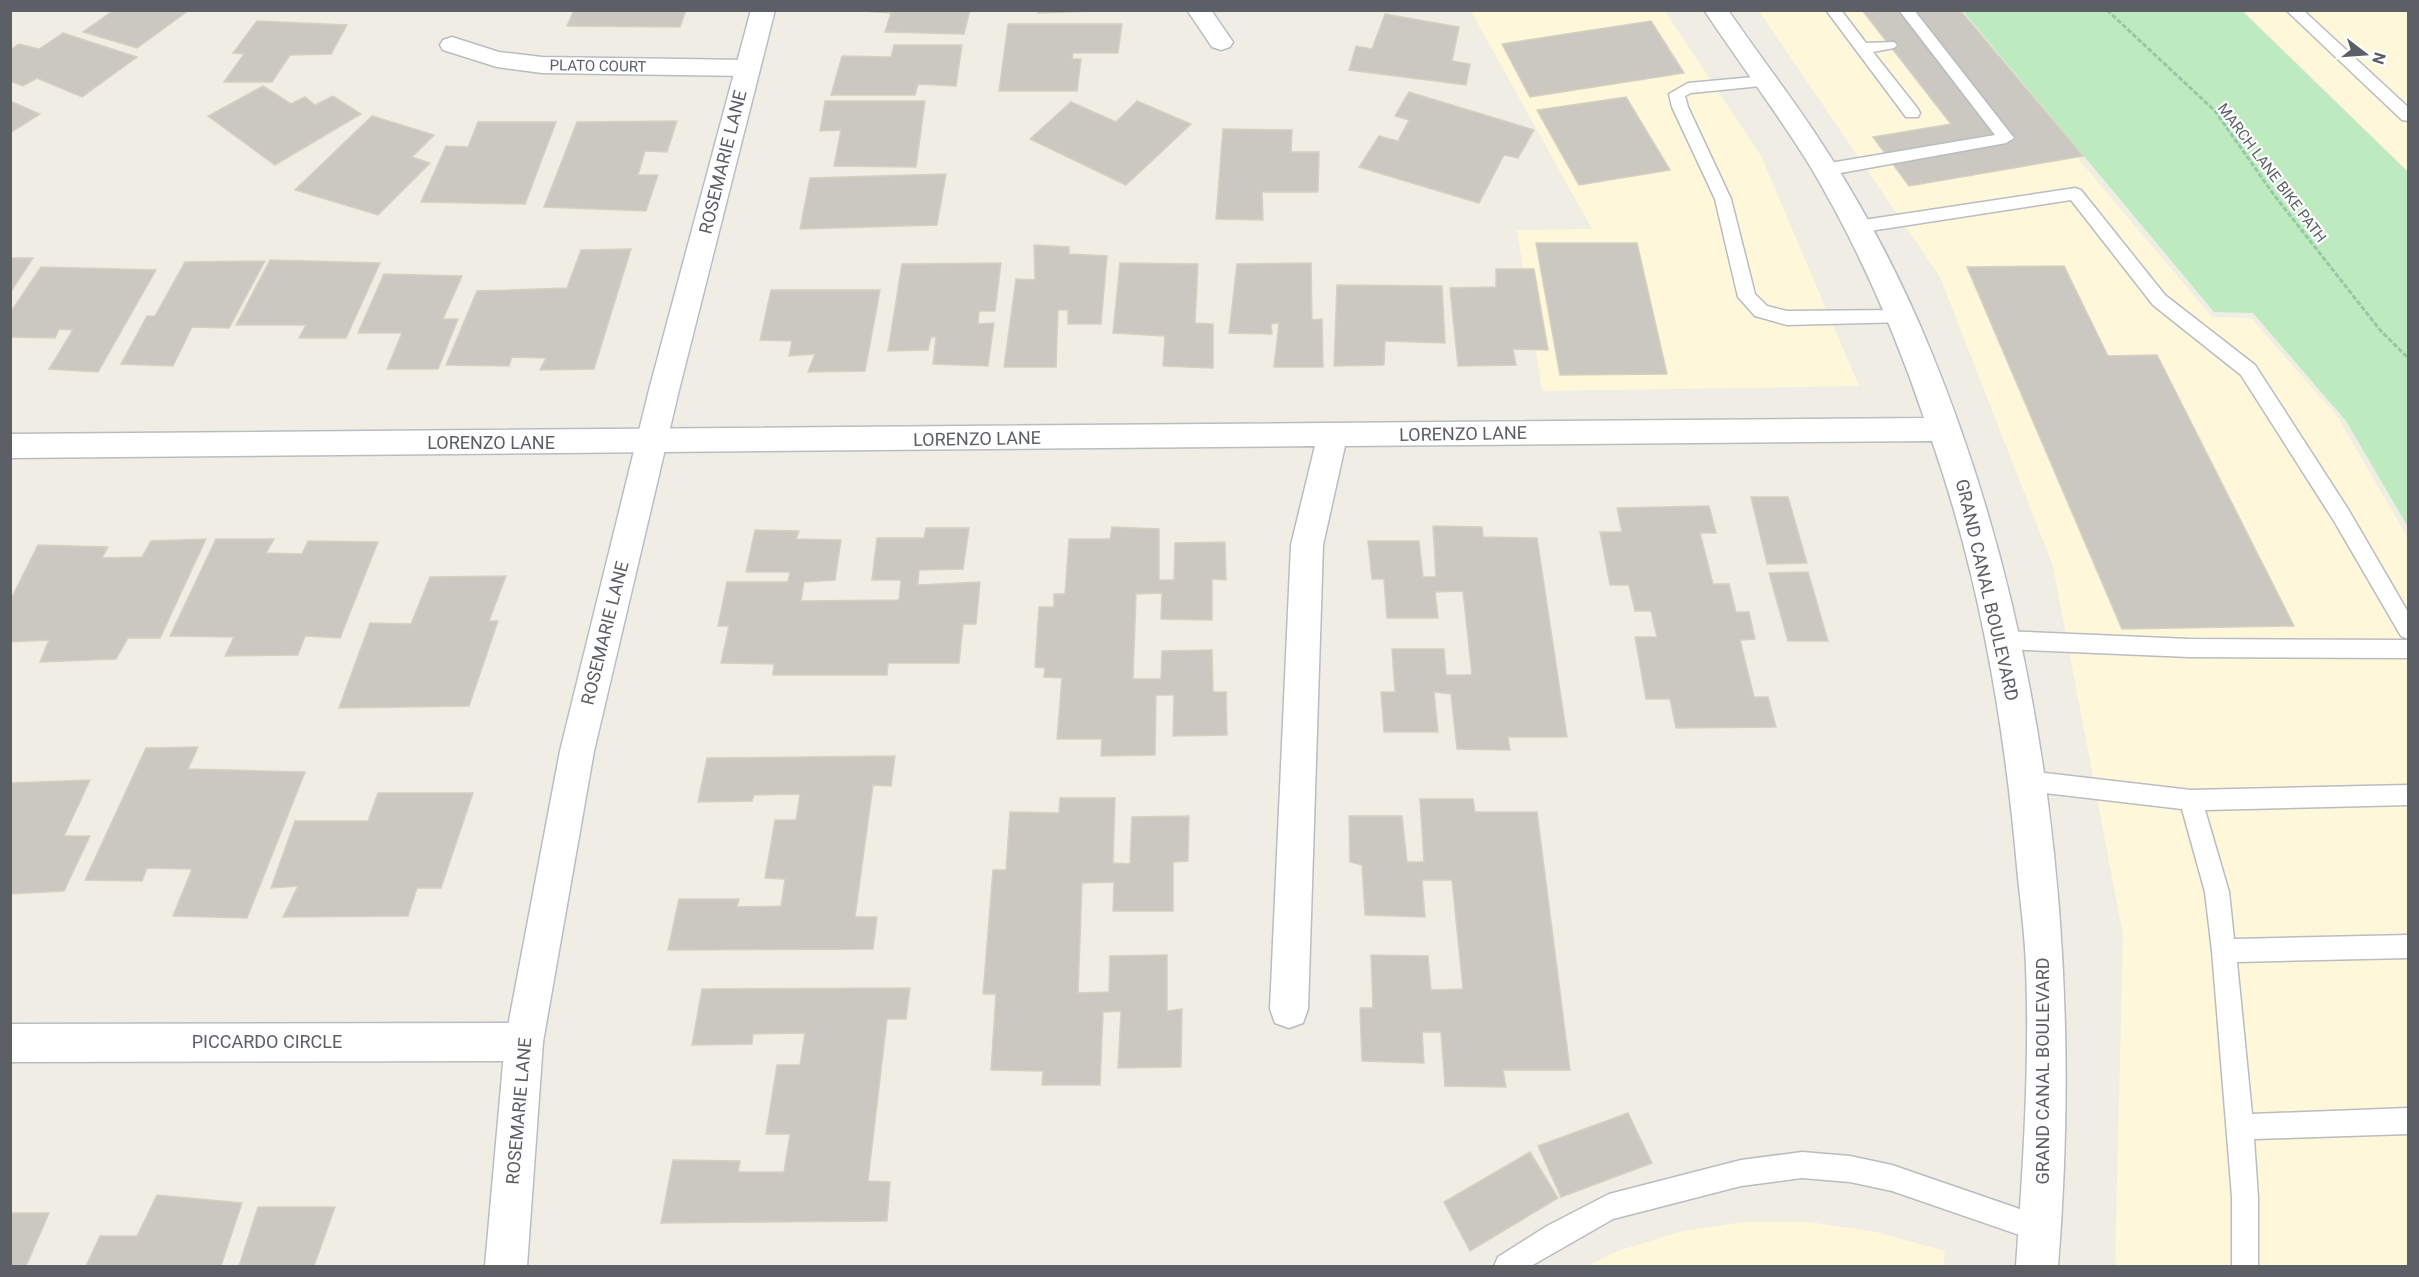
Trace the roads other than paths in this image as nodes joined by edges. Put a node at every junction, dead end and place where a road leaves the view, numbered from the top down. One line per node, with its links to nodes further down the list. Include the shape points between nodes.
1 (763, 10): 11 (street, ROSEMARIE LANE)
2 (1199, 10): 7 (street)
3 (1716, 10): 12 (street, GRAND CANAL BOULEVARD)
4 (1833, 10): 10 (lane)
5 (1906, 10): 15 (lane, via 2006,138)
6 (2293, 10): 14 (lane)
7 (1221, 42)
8 (452, 45): 11 (street, PLATO COURT, via 497,59 542,65)
9 (1888, 45): 10 (lane)
10 (1862, 48): 13 (lane)
11 (747, 68): 20 (street, ROSEMARIE LANE)
12 (1765, 81): 15 (street, GRAND CANAL BOULEVARD); 17 (lane, via 1688,88 1677,94 1723,199 1747,297 1761,311 1787,318)
13 (1912, 112)
14 (2409, 116)
15 (1824, 170): 16 (street, GRAND CANAL BOULEVARD)
16 (1857, 227): 17 (street, GRAND CANAL BOULEVARD); 22 (lane, via 2075,194 2159,300 2248,370)
17 (1900, 317): 18 (street, GRAND CANAL BOULEVARD)
18 (1944, 429): 19 (street, LORENZO LANE); 23 (street, GRAND CANAL BOULEVARD, via 1971,508)
19 (1332, 435): 20 (street, LORENZO LANE); 30 (street, via 1307,545)
20 (651, 442): 21 (street, LORENZO LANE); 31 (street, ROSEMARIE LANE, via 577,751)
21 (10, 446)
22 (2409, 630)
23 (2002, 640): 24 (lane, via 2190,648); 25 (street, GRAND CANAL BOULEVARD)
24 (2409, 649)
25 (2026, 781): 27 (lane); 35 (street, GRAND CANAL BOULEVARD, via 2045,967)
26 (2409, 795): 27 (lane)
27 (2191, 800): 29 (lane, via 2217,892)
28 (2409, 946): 29 (lane)
29 (2224, 951): 34 (lane)
30 (1289, 1009)
31 (524, 1042): 32 (street, PICCARDO CIRCLE); 36 (street, ROSEMARIE LANE)
32 (10, 1043)
33 (2409, 1121): 34 (lane)
34 (2241, 1127): 39 (lane)
35 (2040, 1229): 37 (lane, via 1892,1178 1802,1165 1741,1173 1609,1207); 38 (street, GRAND CANAL BOULEVARD)
36 (506, 1266)
37 (1507, 1266)
38 (2037, 1266)
39 (2245, 1266)

